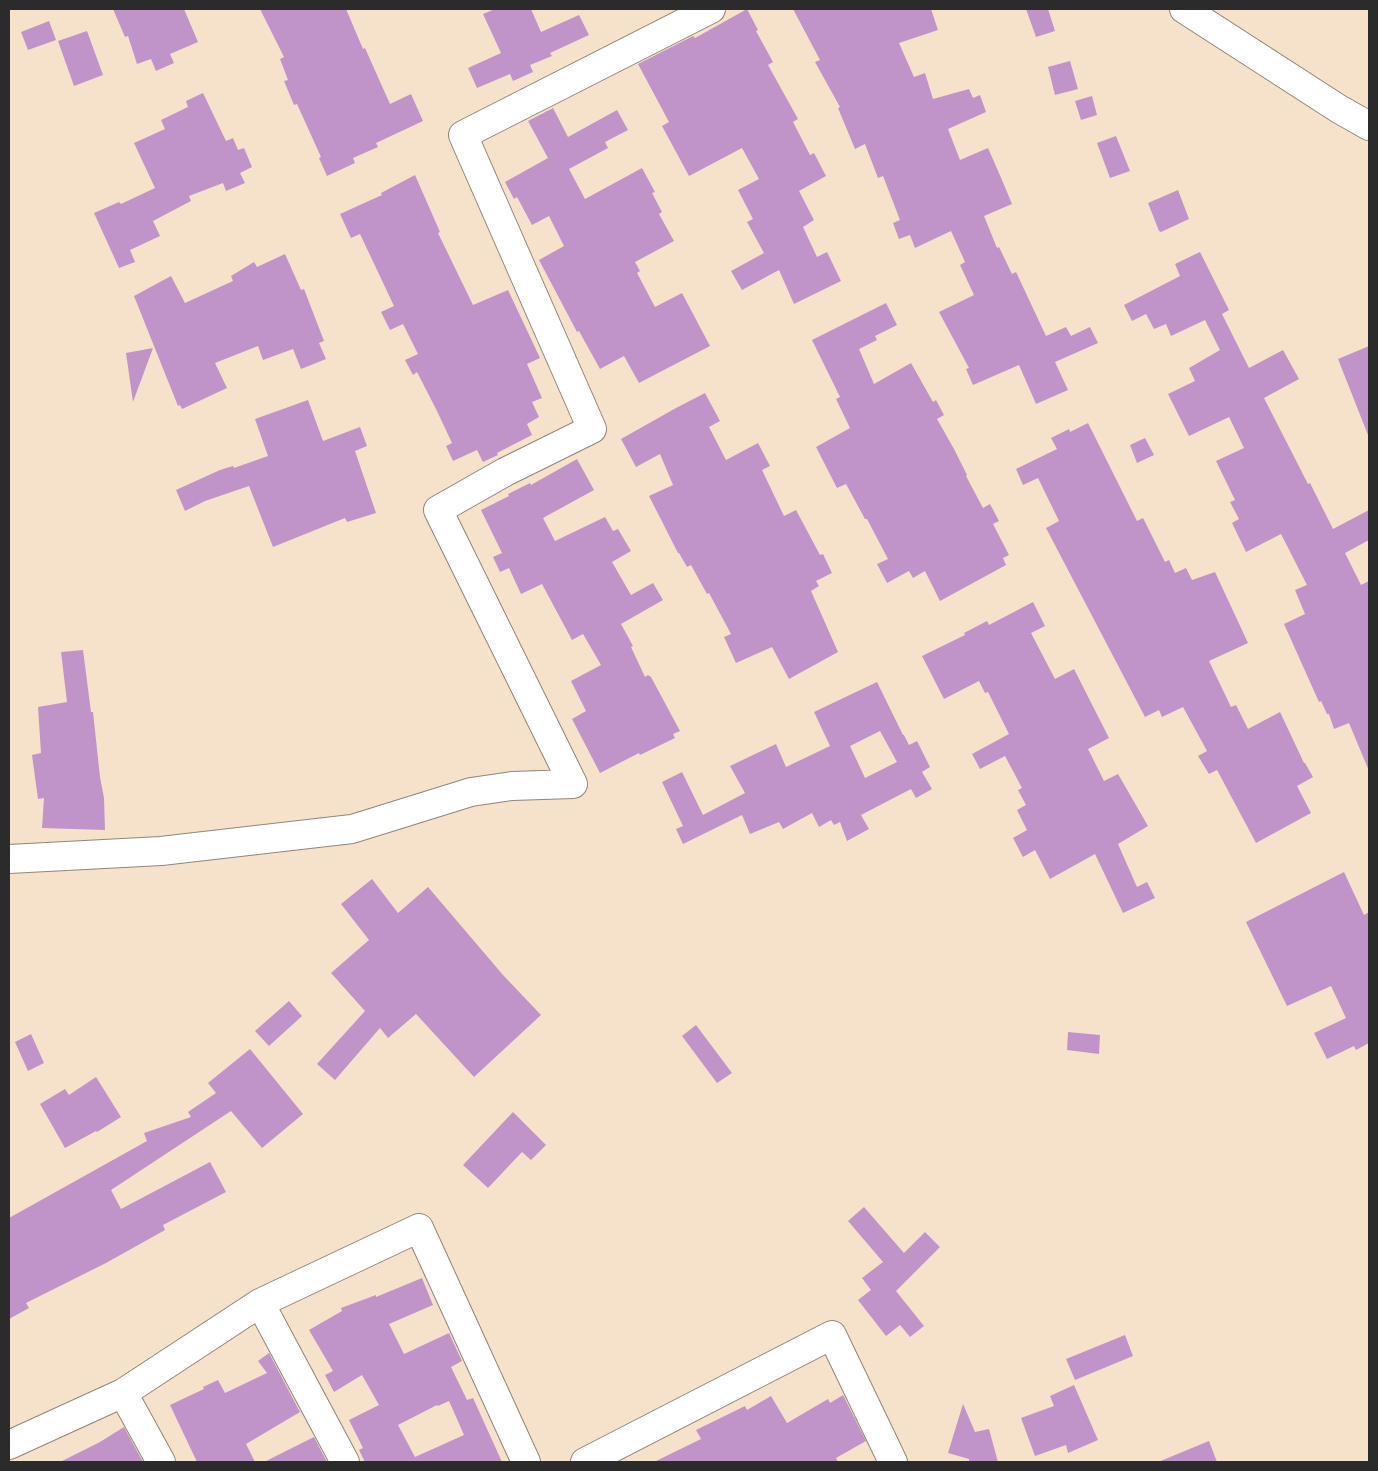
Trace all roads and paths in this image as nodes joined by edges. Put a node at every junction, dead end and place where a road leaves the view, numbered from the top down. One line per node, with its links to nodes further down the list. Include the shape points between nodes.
1 (711, 9): 4 (street, via 463,135 592,429 438,510 573,784 512,786 471,792 352,830 160,851)
2 (1184, 9): 3 (street)
3 (1369, 126)
4 (9, 859)
5 (260, 1303): 6 (street); 9 (street); 10 (street, via 419,1228)
6 (123, 1393): 7 (street); 8 (street)
7 (9, 1445)
8 (161, 1462)
9 (346, 1462)
10 (526, 1462)
11 (585, 1462): 12 (street, via 832,1335)
12 (893, 1462)

